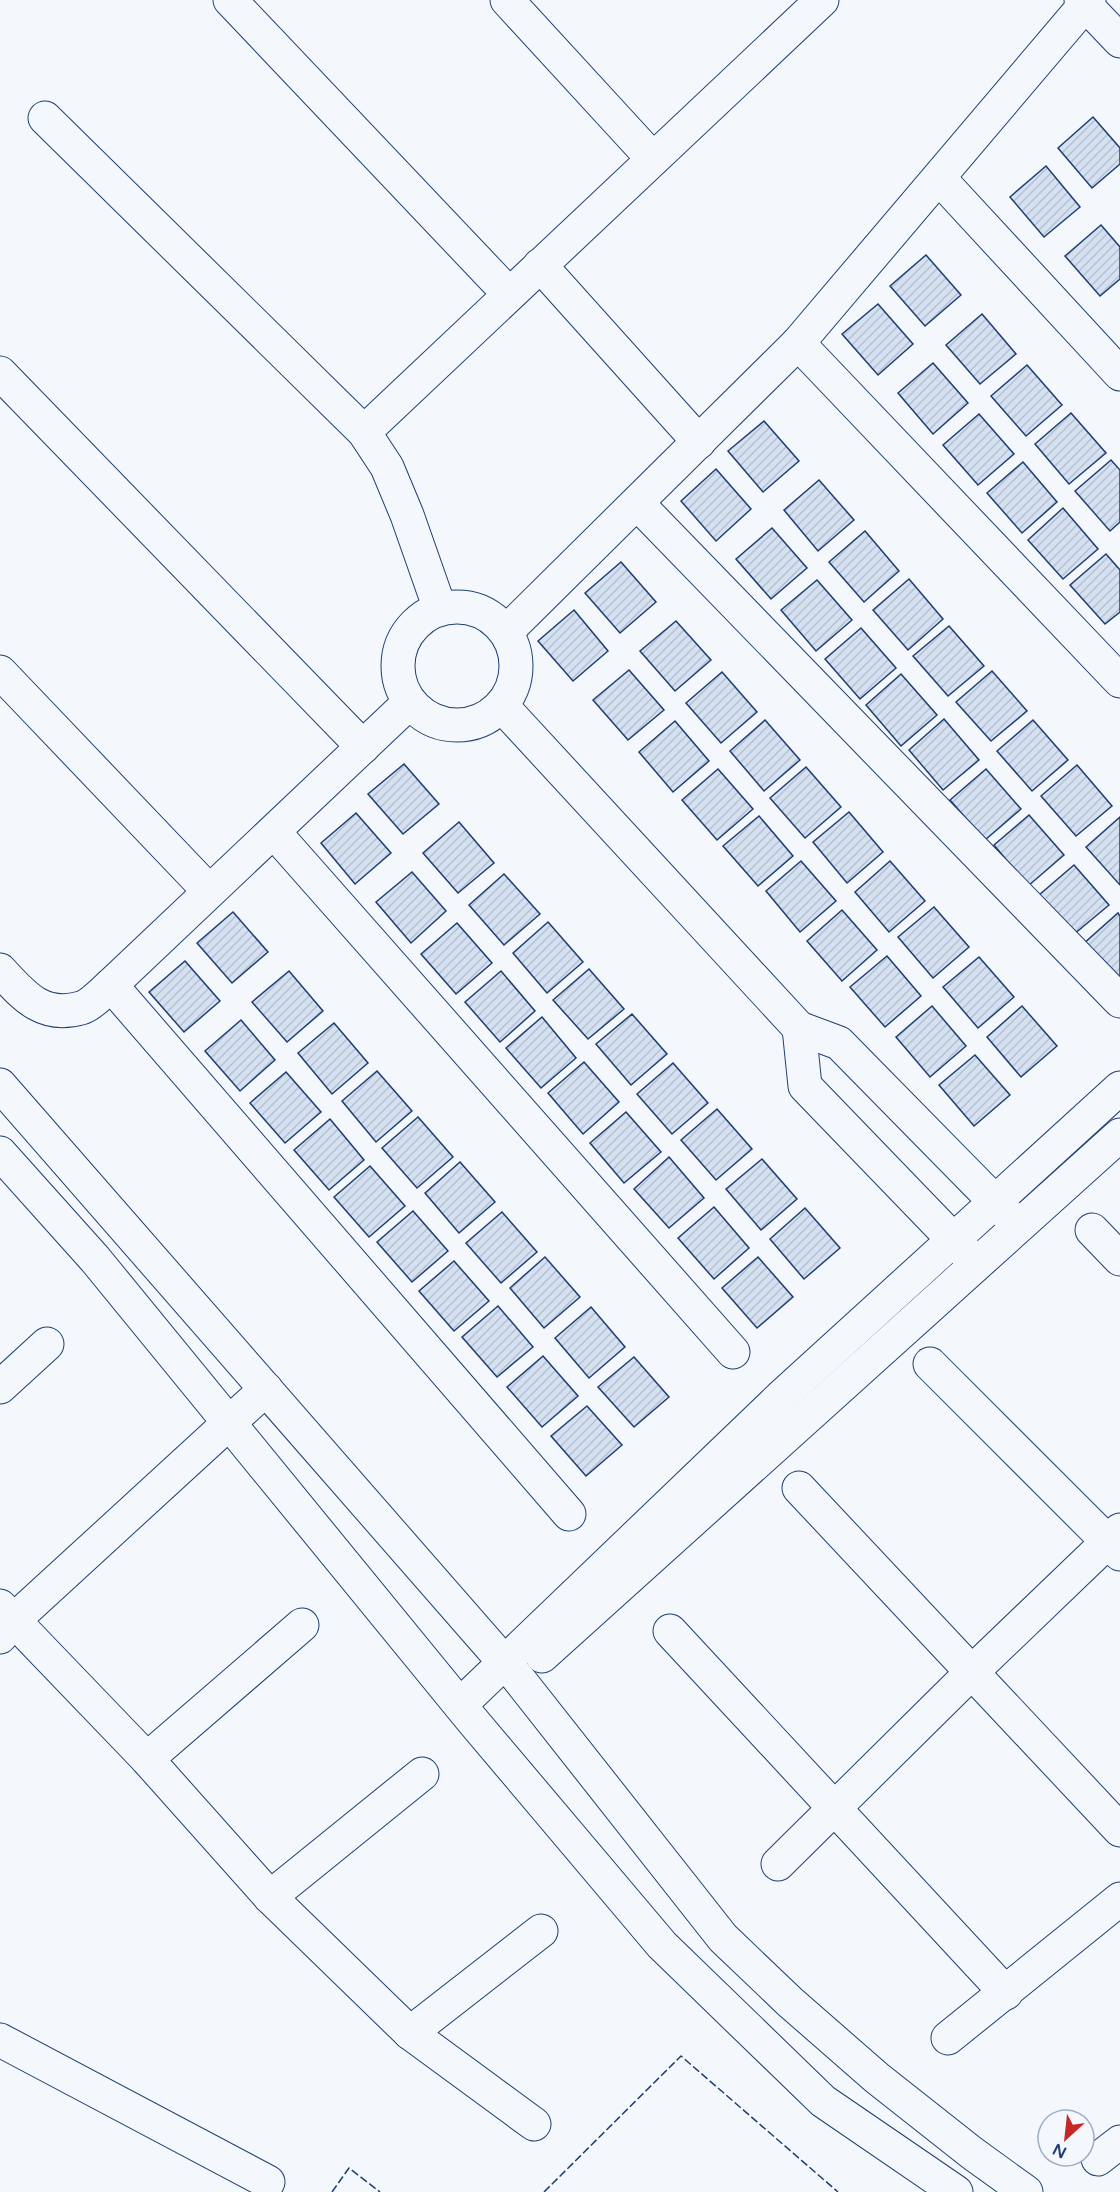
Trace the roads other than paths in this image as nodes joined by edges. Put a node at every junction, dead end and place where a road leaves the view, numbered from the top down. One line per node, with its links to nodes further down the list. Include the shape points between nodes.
1 (230, 0): 10 (street)
2 (507, 0): 7 (street)
3 (1085, 1): 5 (street); 8 (street)
4 (809, 4): 7 (street)
5 (1120, 41)
6 (45, 118): 14 (street)
7 (653, 159): 9 (street)
8 (939, 178): 11 (street); 13 (street)
9 (540, 265): 10 (street); 15 (street)
10 (509, 294): 14 (street)
11 (798, 343): 15 (street); 20 (street)
12 (0, 373): 23 (street)
13 (1120, 374)
14 (364, 432): 17 (street, via 387,467)
15 (699, 442): 16 (street)
16 (637, 503): 18 (street); 28 (street)
17 (440, 609): 18 (street, via 476,609); 21 (street, via 420,619 404,637 398,659 399,682)
18 (506, 632): 22 (street, via 517,663 514,686)
19 (0, 672): 25 (street)
20 (1120, 681)
21 (410, 702): 22 (street, via 422,714 455,725 489,717); 23 (street)
22 (502, 706): 29 (street)
23 (363, 747): 24 (street)
24 (274, 832): 25 (street); 40 (street)
25 (209, 891): 27 (street)
26 (0, 970): 27 (street, via 27,1000 54,1011 82,1008)
27 (111, 985): 46 (street)
28 (1120, 1001)
29 (799, 1028): 34 (street, via 840,1042); 37 (street, via 806,1086)
30 (0, 1085): 43 (street)
31 (1120, 1088): 34 (street)
32 (1120, 1135): 35 (street)
33 (0, 1153): 44 (street, via 95,1259)
34 (995, 1201): 35 (street); 37 (street)
35 (1019, 1228): 37 (street)
36 (1092, 1230): 38 (street)
37 (965, 1252): 51 (street)
38 (1120, 1259)
39 (47, 1344): 42 (street)
40 (733, 1352)
41 (930, 1364): 47 (street)
42 (0, 1387)
43 (266, 1389): 44 (street); 51 (street)
44 (229, 1422): 48 (street); 53 (street)
45 (799, 1488): 52 (street)
46 (569, 1514)
47 (1116, 1542): 52 (street)
48 (4, 1622): 54 (street)
49 (302, 1625): 54 (street)
50 (670, 1631): 56 (street)
51 (511, 1671): 53 (street); 66 (street, via 723,1938)
52 (972, 1672): 56 (street); 57 (street)
53 (466, 1712): 67 (street, via 662,1945)
54 (147, 1759): 59 (street)
55 (422, 1774): 59 (street)
56 (835, 1808): 58 (street); 62 (street)
57 (1120, 1830)
58 (778, 1864)
59 (270, 1897): 63 (street)
60 (1120, 1899): 62 (street)
61 (542, 1931): 63 (street)
62 (1006, 1992): 64 (street)
63 (410, 2033): 68 (street)
64 (948, 2038)
65 (0, 2040): 69 (street)
66 (858, 2061): 67 (street); 71 (street)
67 (823, 2100): 70 (street)
68 (534, 2124)
69 (268, 2181)
70 (956, 2192)
71 (1026, 2192)

